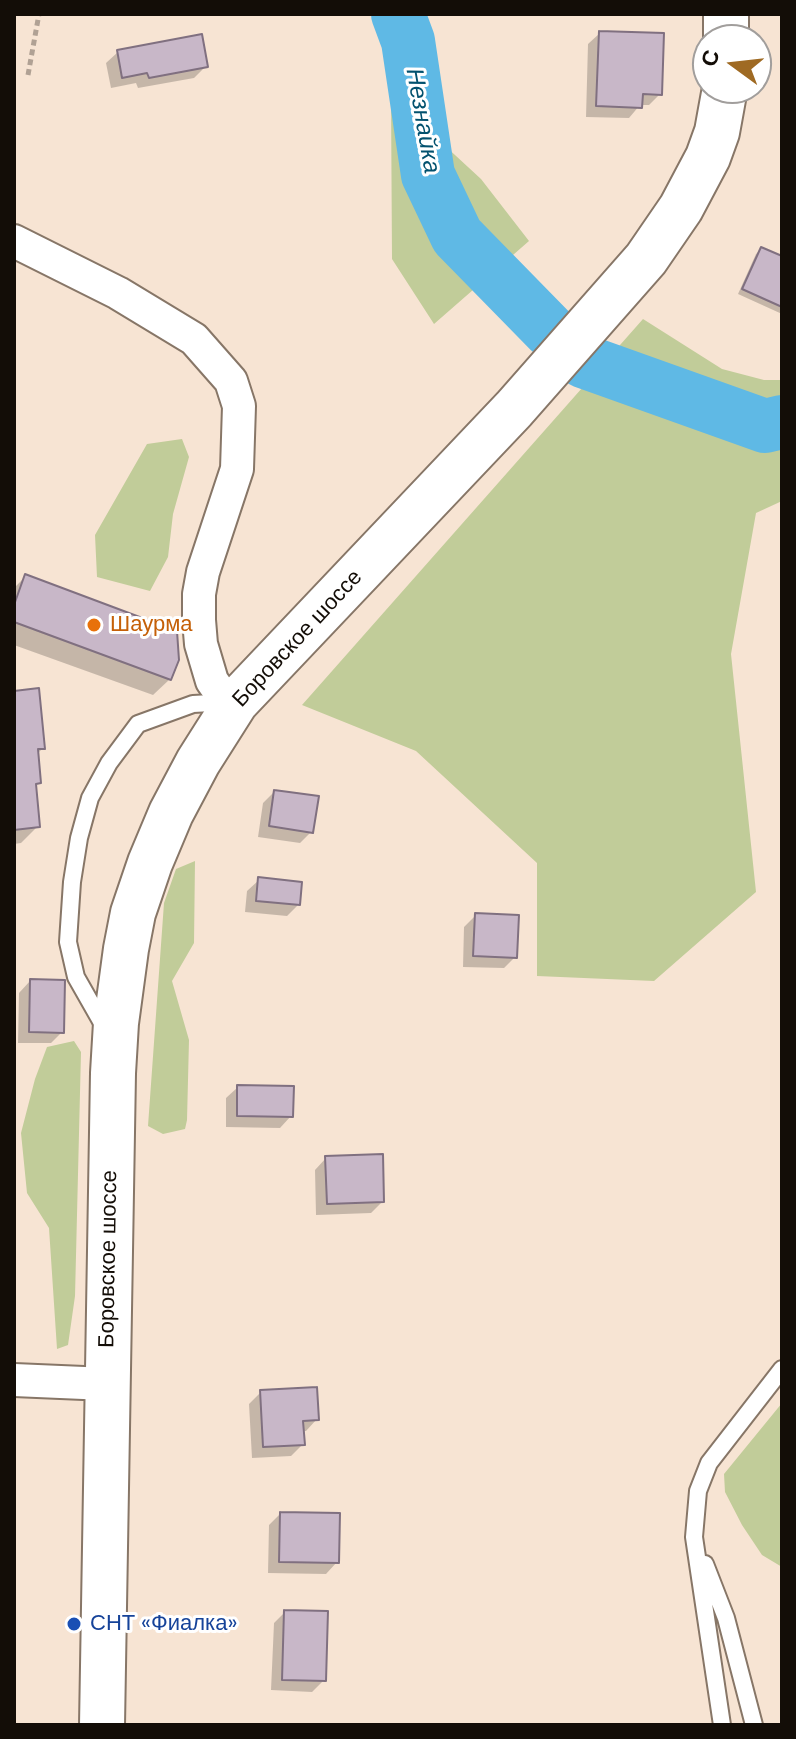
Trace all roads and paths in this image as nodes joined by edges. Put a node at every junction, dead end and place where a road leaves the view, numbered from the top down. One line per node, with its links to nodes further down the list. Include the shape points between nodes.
1 (39, 14): 2 (path)
2 (28, 75)
3 (722, 104): 5 (main road, Боровское шоссе, via 717,132 695,183 654,247 514,409)
4 (14, 241): 5 (street, via 118,293 194,339 231,381 239,406 237,469 203,572 199,620 212,681)
5 (236, 702): 6 (main road, Боровское шоссе, via 171,813 140,889 121,978); 6 (lane, via 193,704 138,724 90,798 72,882 68,942 76,977)
6 (114, 1048): 9 (main road, Боровское шоссе)
7 (782, 1369): 10 (lane, via 709,1463 698,1491)
8 (14, 1380): 9 (street)
9 (107, 1384): 11 (main road, Боровское шоссе)
10 (694, 1537): 12 (lane); 13 (lane, via 726,1618)
11 (102, 1725)
12 (722, 1725)
13 (754, 1725)

